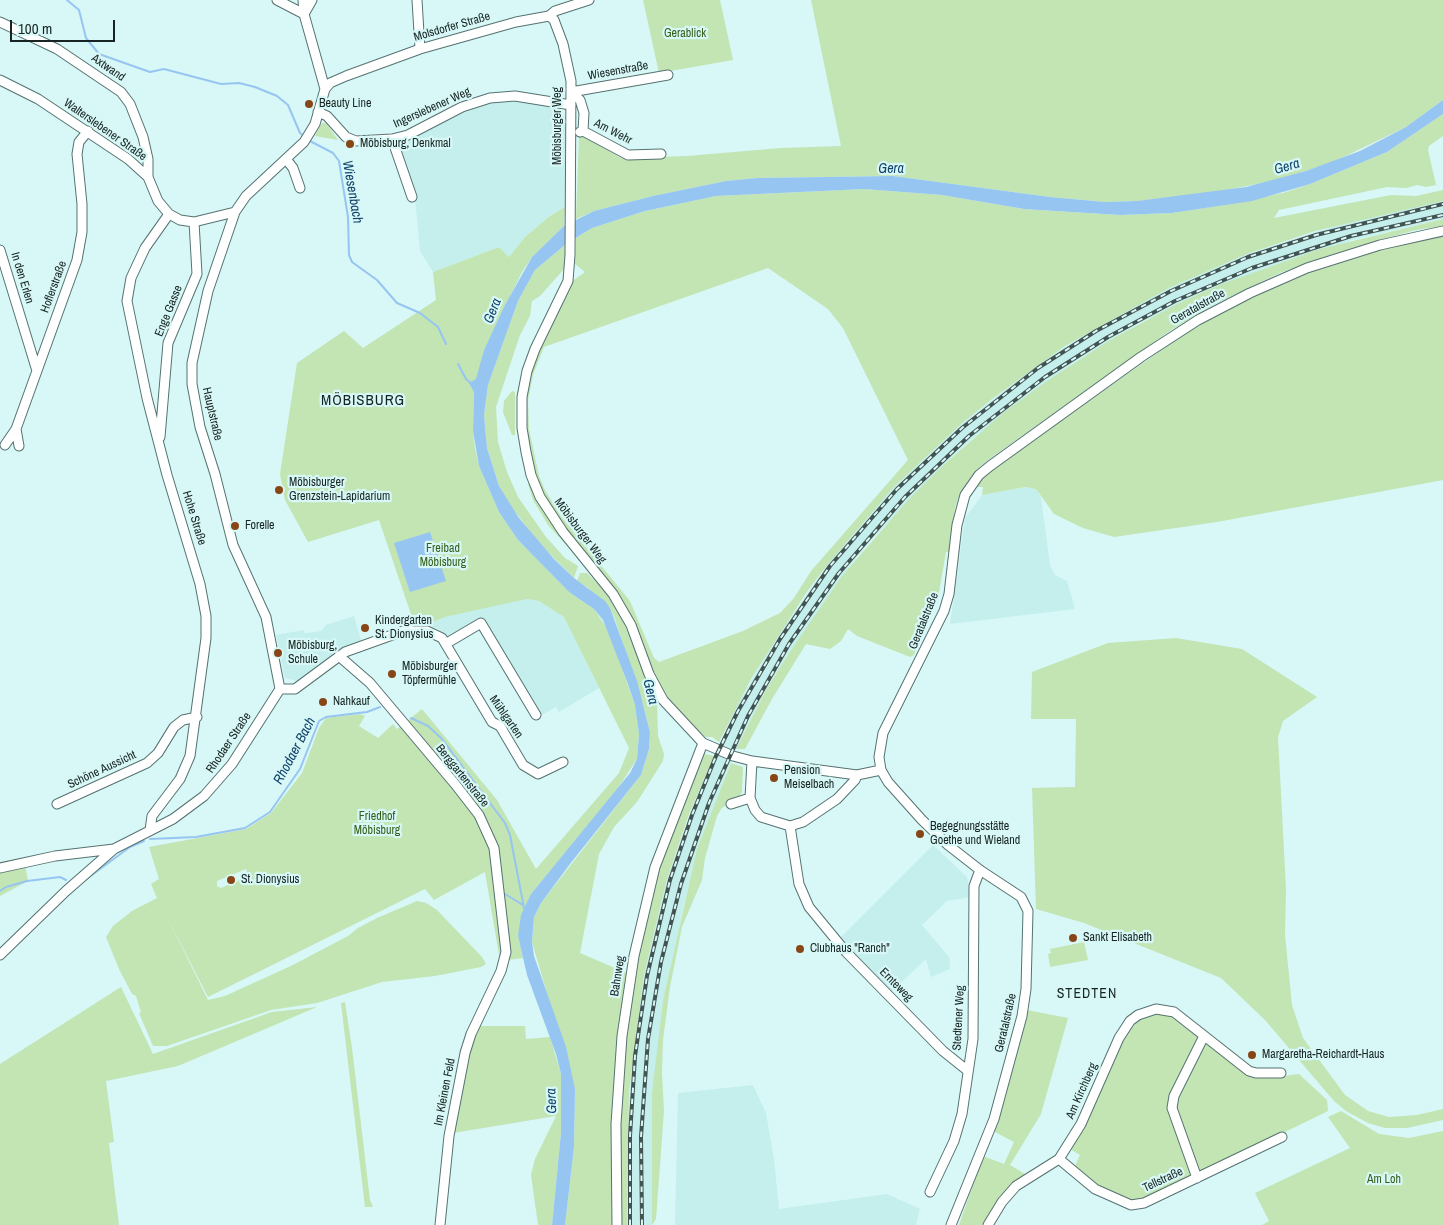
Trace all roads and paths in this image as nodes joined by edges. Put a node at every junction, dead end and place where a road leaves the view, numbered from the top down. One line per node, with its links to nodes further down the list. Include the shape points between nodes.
1 (277, 0): 5 (street)
2 (417, 0): 8 (street)
3 (589, 0): 6 (street, Molsdorfer Straße)
4 (304, 1): 5 (street)
5 (304, 14): 11 (street)
6 (549, 16): 8 (street, Molsdorfer Straße, via 507,24); 12 (street, Möbisburger Weg, via 554,20 563,44)
7 (0, 22): 21 (street, Axtwand, via 57,49 122,92 143,137)
8 (420, 49): 11 (street, Molsdorfer Straße, via 346,76)
9 (668, 75): 12 (street, Wiesenstraße)
10 (0, 80): 15 (street, Walterslebener Straße, via 38,99)
11 (325, 89): 14 (street, Hauptstraße)
12 (571, 92): 13 (street, Möbisburger Weg); 16 (street, Am Wehr, via 580,100 584,113)
13 (571, 105): 17 (street, Möbisburger Weg); 18 (street, Ingerslebener Weg, via 515,96 490,98 462,107 408,135)
14 (318, 112): 18 (street, Ingerslebener Weg, via 327,116 351,140); 20 (street, Hauptstraße, via 306,139)
15 (88, 131): 21 (street, Walterslebener Straße); 29 (street, Hoflerstraße, via 79,142 77,154 82,204 77,260)
16 (583, 131): 17 (street, Am Wehr); 19 (street, Am Wehr, via 628,155)
17 (571, 134): 39 (street, Möbisburger Weg, via 568,281 535,349 524,382 520,412 532,476 552,516 613,594 631,625 662,700)
18 (392, 139): 23 (street, Ingerslebener Weg)
19 (661, 154)
20 (286, 159): 22 (street); 24 (street, Hauptstraße, via 246,196)
21 (148, 177): 25 (street, Walterslebener Straße, via 158,200)
22 (300, 188)
23 (412, 198)
24 (235, 212): 26 (street); 36 (street, Hauptstraße, via 208,291 194,347 192,384 200,427 233,545 266,617)
25 (169, 214): 26 (street); 31 (street, Hohe Straße, via 145,248 132,278 127,301)
26 (194, 222): 31 (street, Enge Gasse, via 197,274 168,343)
27 (1443, 231): 42 (street, Geratalstraße, via 1334,258 1223,306 1141,357 984,471 971,485 960,509 944,611 883,733 879,757)
28 (0, 250): 29 (street, In den Erlen)
29 (36, 371): 30 (street, Hoflerstraße)
30 (16, 429): 32 (street, Hoflerstraße); 33 (street)
31 (159, 442): 38 (street, Hohe Straße, via 200,584 206,616)
32 (4, 444)
33 (19, 446)
34 (447, 643): 35 (street, via 434,633 408,629 350,649); 37 (street, Mühlgarten, via 481,623); 40 (street, Mühlgarten, via 492,722 500,726 523,765 538,774)
35 (339, 656): 36 (street, via 295,689); 53 (street, Berggartenstraße, via 370,683 454,784 485,827 494,848 506,941)
36 (280, 689): 48 (street, Rhodaer Straße, via 221,779 189,809)
37 (536, 715)
38 (197, 717): 45 (street, Schöne Aussicht, via 182,720 174,727 158,753 147,763); 48 (street, Hohe Straße, via 190,756 180,779 152,816)
39 (703, 743): 41 (street, Möbisburger Weg); 62 (street, Bahnweg, via 655,868 629,982 616,1124)
40 (563, 762)
41 (752, 762): 43 (street, Möbisburger Weg); 44 (street)
42 (881, 770): 43 (street, Möbisburger Weg); 51 (street, Geratalstraße, via 930,828)
43 (857, 774): 47 (street, via 837,799 803,822)
44 (750, 798): 46 (street); 47 (street, via 761,817)
45 (57, 804)
46 (731, 804)
47 (790, 826): 55 (street, Ernteweg, via 799,884 809,907 846,952 943,1051)
48 (150, 830): 49 (street, Rhodaer Straße)
49 (114, 849): 50 (street, Rhodaer Straße, via 55,856); 52 (street, Rhodaer Straße)
50 (0, 868)
51 (980, 870): 55 (street, Stedtener Weg, via 974,886 973,1039); 63 (street, Geratalstraße, via 1009,887 1026,904 1026,990 994,1119)
52 (0, 954)
53 (501, 971): 61 (street, Im Kleinen Feld, via 465,1053 449,1136)
54 (1204, 1036): 56 (street, Am Kirchberg, via 1250,1071); 58 (street, Am Kirchberg, via 1165,1010 1148,1011 1130,1021 1119,1038 1081,1124); 59 (street, via 1174,1096 1172,1108)
55 (968, 1071): 60 (street, Stedtener Weg, via 962,1114 954,1141)
56 (1282, 1073)
57 (1282, 1137): 59 (street, Tellstraße)
58 (1059, 1159): 59 (street, Tellstraße, via 1095,1189 1131,1205 1144,1203); 64 (street, Am Kirchberg, via 1016,1186)
59 (1197, 1178)
60 (930, 1192)
61 (440, 1225)
62 (617, 1225)
63 (951, 1225)
64 (988, 1225)

